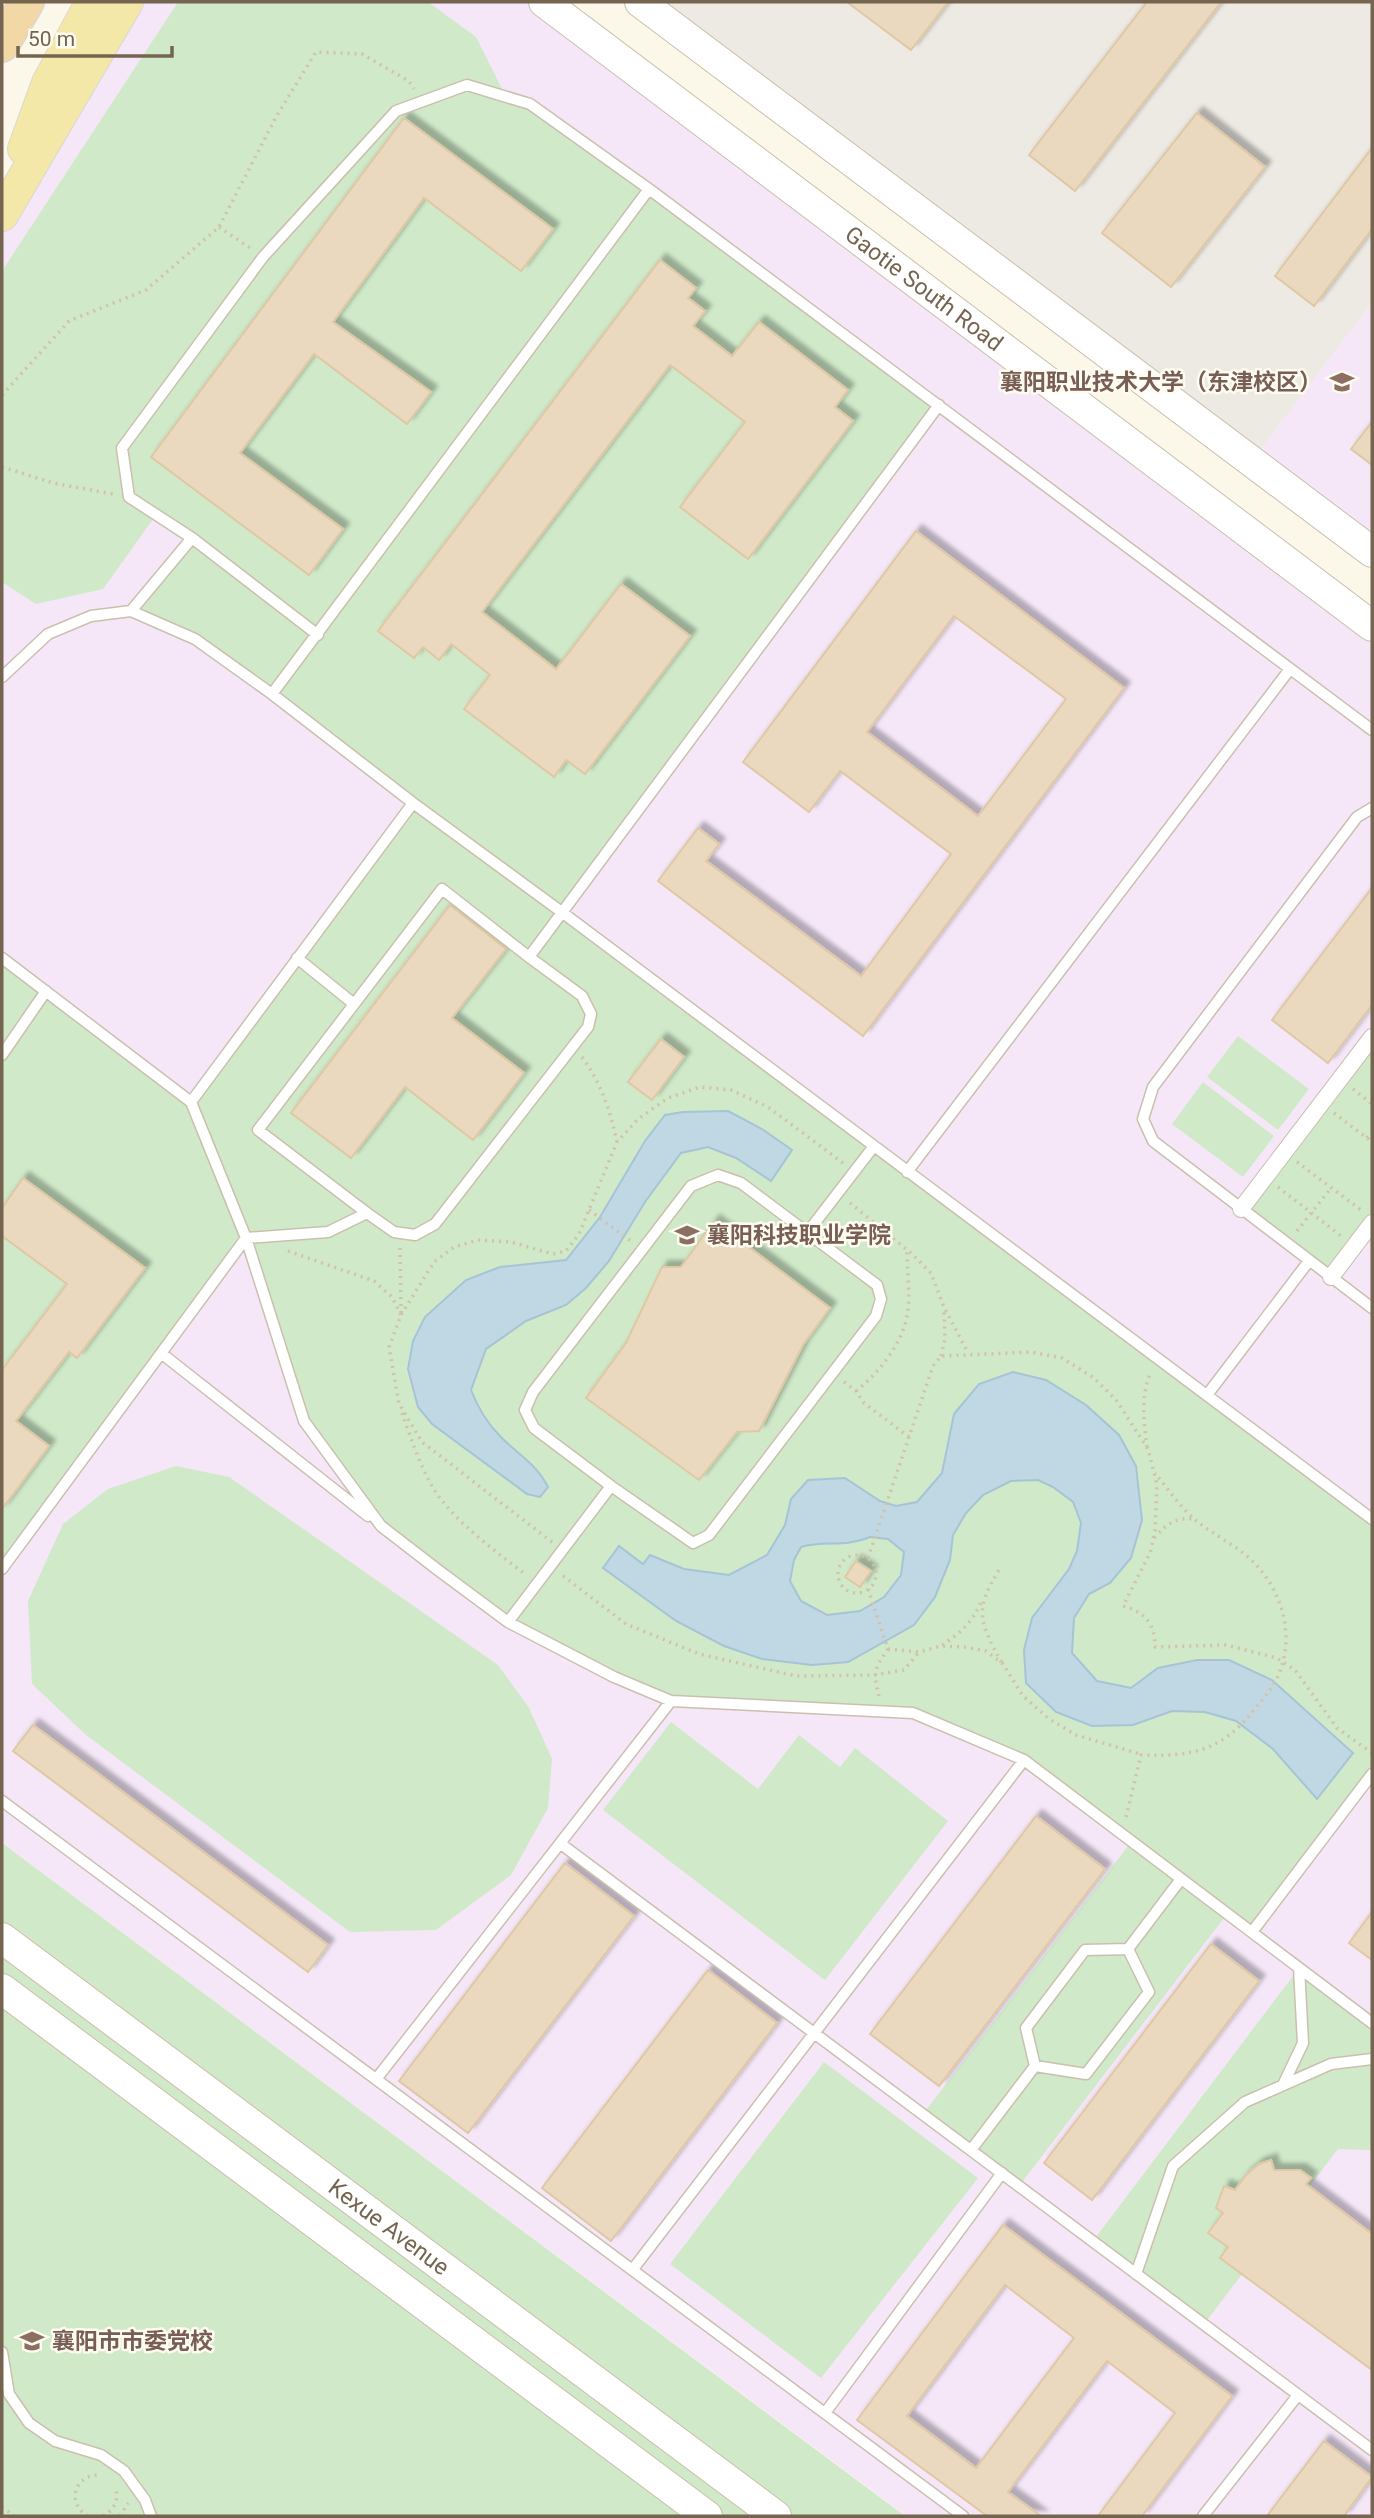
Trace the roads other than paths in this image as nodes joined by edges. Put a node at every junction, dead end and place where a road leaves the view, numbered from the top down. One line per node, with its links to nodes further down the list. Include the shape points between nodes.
1 (27, 2): 6 (highway)
2 (92, 2): 8 (main road, via 48,83)
3 (127, 2): 8 (main road)
4 (544, 2): 13 (main road, Gaotie South Road)
5 (640, 2): 11 (main road)
6 (2, 45)
7 (649, 188): 9 (lane); 10 (lane, via 530,104 467,85 396,111 263,257 122,448 129,497); 14 (lane)
8 (2, 212)
9 (939, 405): 15 (lane); 21 (lane)
10 (191, 538): 12 (lane); 14 (lane)
11 (1372, 552)
12 (131, 611): 16 (lane, via 91,616 48,634); 17 (lane, via 195,639)
13 (1372, 626)
14 (318, 635): 17 (lane)
15 (1290, 669): 18 (lane); 31 (lane)
16 (2, 677)
17 (272, 694): 19 (lane)
18 (1372, 730)
19 (413, 803): 21 (lane); 24 (lane)
20 (1372, 808): 32 (lane, via 1357,817 1153,1087 1143,1119 1153,1142)
21 (563, 912): 22 (lane); 30 (lane)
22 (529, 957): 26 (lane, via 442,888); 33 (lane, via 582,996 591,1014 588,1027 435,1224 415,1235 400,1233)
23 (2, 958): 25 (lane)
24 (297, 958): 26 (lane); 29 (lane)
25 (46, 991): 28 (lane); 29 (lane)
26 (354, 1004): 33 (lane, via 258,1130)
27 (1372, 1037): 32 (street)
28 (2, 1055)
29 (191, 1102): 36 (lane)
30 (874, 1146): 31 (lane); 35 (lane)
31 (907, 1172): 41 (lane)
32 (1241, 1209): 37 (lane)
33 (367, 1213): 36 (lane, via 328,1233)
34 (1368, 1218): 38 (street, via 1355,1247)
35 (807, 1233): 42 (lane, via 877,1285 881,1299 876,1317 709,1535 693,1543); 42 (lane, via 741,1183 718,1175 691,1186 533,1392 525,1410 534,1428)
36 (246, 1238): 40 (lane); 44 (lane, via 304,1421)
37 (1310, 1261): 38 (lane); 41 (lane)
38 (1331, 1277): 39 (lane)
39 (1372, 1308)
40 (161, 1353): 44 (lane); 45 (lane)
41 (1207, 1395): 43 (lane)
42 (611, 1486): 46 (lane)
43 (1372, 1519)
44 (381, 1526): 46 (lane)
45 (2, 1569)
46 (508, 1622): 47 (lane)
47 (671, 1701): 48 (lane, via 913,1713); 51 (lane)
48 (1024, 1760): 52 (lane); 59 (lane)
49 (1372, 1774): 53 (lane)
50 (2, 1801): 62 (lane)
51 (561, 1844): 59 (lane); 62 (lane)
52 (1181, 1879): 53 (lane); 55 (lane)
53 (1252, 1932): 56 (lane)
54 (2, 1938): 74 (main road, Kexue Avenue)
55 (1128, 1949): 61 (lane, via 1085,1950 1026,2028); 61 (lane, via 1149,1992 1086,2074)
56 (1299, 1968): 58 (lane); 63 (lane, via 1303,2043)
57 (2, 1989): 73 (main road, Kexue Avenue)
58 (1372, 2023)
59 (814, 2033): 64 (lane); 66 (lane)
60 (1372, 2059): 63 (lane, via 1331,2064)
61 (1035, 2066): 64 (lane)
62 (377, 2078): 66 (lane)
63 (1283, 2085): 67 (lane, via 1245,2102 1173,2166)
64 (971, 2150): 65 (lane)
65 (1002, 2173): 67 (lane); 70 (lane)
66 (633, 2269): 70 (lane)
67 (1136, 2274): 69 (lane)
68 (2, 2352): 72 (lane, via 9,2394 29,2423 55,2441 101,2455 124,2471)
69 (1298, 2395): 71 (lane); 76 (lane)
70 (825, 2413): 75 (lane)
71 (1372, 2449)
72 (151, 2516)
73 (707, 2516)
74 (776, 2516)
75 (963, 2516)
76 (1203, 2516)

